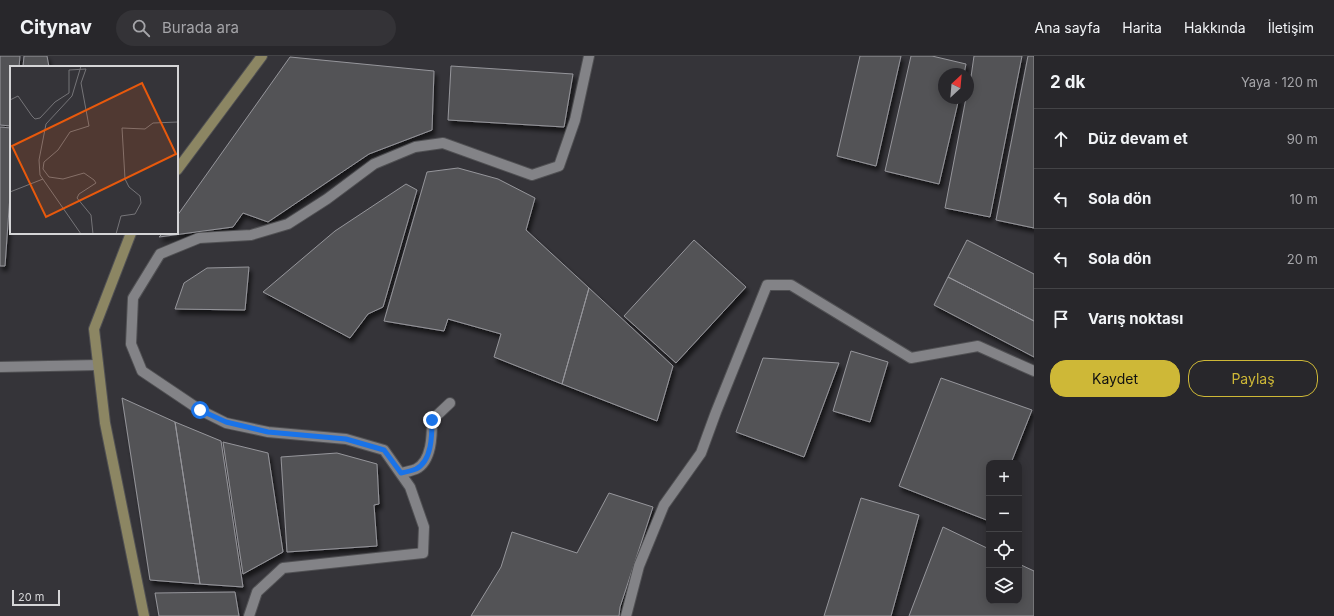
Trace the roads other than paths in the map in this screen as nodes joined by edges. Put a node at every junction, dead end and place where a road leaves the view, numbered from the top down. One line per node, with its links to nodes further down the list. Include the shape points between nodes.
1 (262, 56): 3 (street)
2 (589, 56): 9 (street, via 575,120 559,166 532,175 443,143 416,147 374,164 288,224 251,235 199,238 160,254 133,298 131,344 142,371 180,397 226,422 268,432 346,439 384,450)
3 (178, 169)
4 (131, 234): 5 (street, via 94,329)
5 (98, 365): 6 (street); 10 (street, via 105,423)
6 (0, 367)
7 (1034, 371): 12 (street, via 978,346 910,358 790,285 767,285 701,453 664,505 639,566)
8 (450, 403): 9 (street, via 432,420 432,438 427,456 417,468)
9 (401, 473): 11 (street, via 410,487 424,527 423,553 283,568 257,592)
10 (144, 616)
11 (249, 616)
12 (626, 616)

